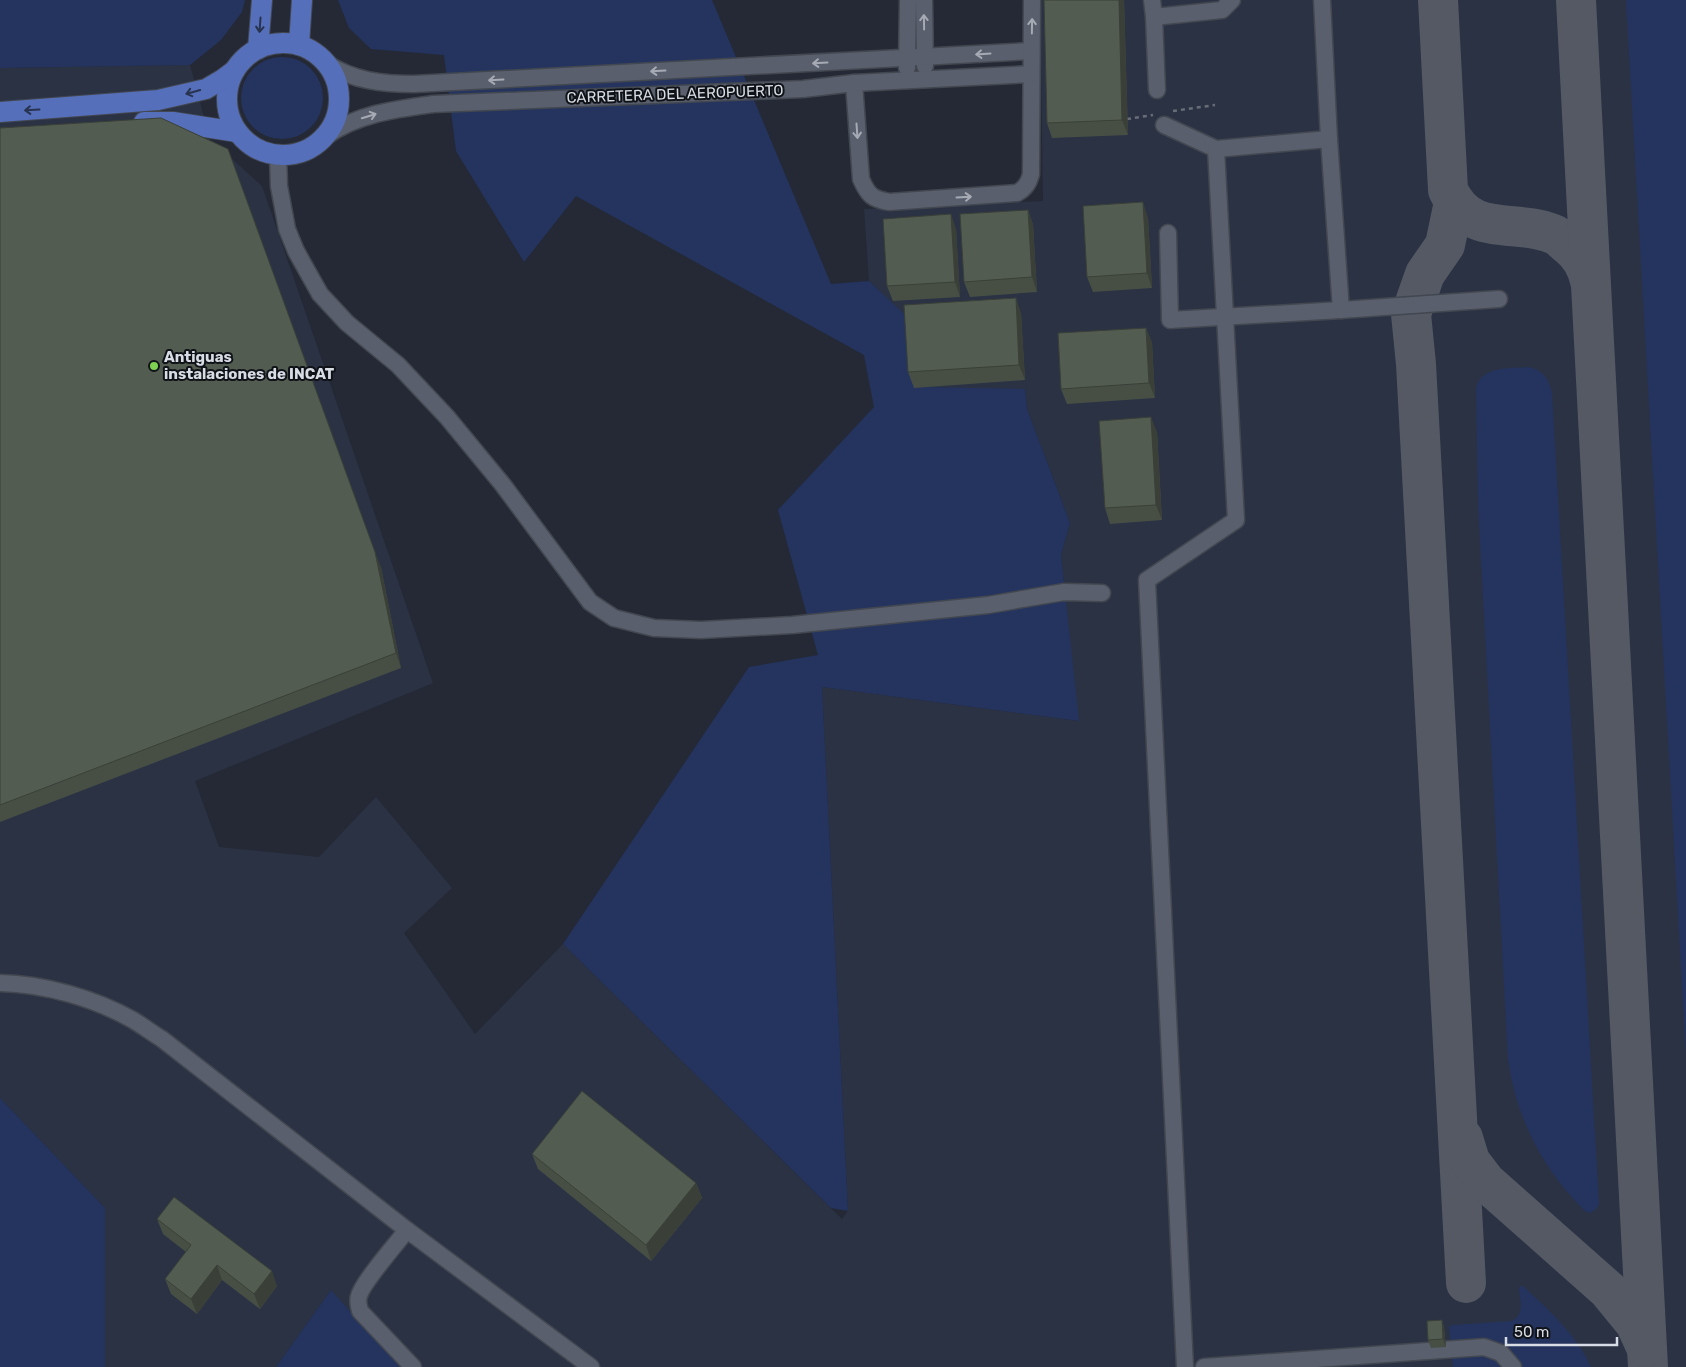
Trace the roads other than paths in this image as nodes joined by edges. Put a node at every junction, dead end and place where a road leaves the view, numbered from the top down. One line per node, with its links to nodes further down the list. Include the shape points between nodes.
1 (262, 0): 11 (main road, one-way to 11)
2 (302, 0): 10 (main road)
3 (908, 0): 13 (street)
4 (924, 0): 14 (street, one-way to 4)
5 (1032, 0): 12 (street, one-way to 5)
6 (1152, 0): 9 (street)
7 (1232, 0): 9 (street, via 1222,10)
8 (1322, 0): 27 (street)
9 (1154, 17): 21 (street)
10 (300, 45): 11 (main road, via 273,44); 15 (main road)
11 (258, 49): 16 (main road)
12 (1031, 51): 14 (street, CARRETERA DEL AEROPUERTO, one-way to 14); 17 (street)
13 (908, 58): 14 (street, CARRETERA DEL AEROPUERTO); 15 (street, CARRETERA DEL AEROPUERTO, one-way to 15, via 395,84 353,77); 19 (street)
14 (925, 58): 18 (street)
15 (326, 63): 26 (main road, via 335,76 339,108)
16 (235, 70): 22 (main road, one-way to 22, via 206,89 158,100); 25 (main road, via 227,101)
17 (1031, 74): 18 (street, CARRETERA DEL AEROPUERTO); 20 (street, one-way to 17, via 861,179 871,196 889,202 1011,194 1022,190 1030,182 1031,174)
18 (926, 79): 19 (street, CARRETERA DEL AEROPUERTO)
19 (905, 80): 20 (street, CARRETERA DEL AEROPUERTO)
20 (854, 83): 26 (street, CARRETERA DEL AEROPUERTO, one-way to 20, via 366,116 433,104 793,90)
21 (1157, 90)
22 (0, 112)
23 (128, 124): 25 (main road, via 173,122)
24 (1164, 125): 28 (street)
25 (237, 132): 29 (main road, via 262,152)
26 (325, 137): 29 (main road, via 312,148)
27 (1329, 139): 28 (street); 32 (street)
28 (1216, 148): 33 (street)
29 (278, 155): 34 (street, via 278,186 287,228 320,294 347,323 398,365 446,417 503,485 590,602 614,618 654,628 701,630 792,625 988,605 1064,592)
30 (1168, 233): 33 (street, via 1170,320)
31 (1498, 299): 32 (street)
32 (1341, 310): 33 (street)
33 (1225, 318): 39 (street, via 1236,520 1147,580)
34 (1102, 593)
35 (0, 983): 36 (street, via 64,993 133,1020 162,1039)
36 (407, 1230): 37 (street, via 359,1293 358,1301 360,1311); 38 (street)
37 (413, 1367)
38 (591, 1367)
39 (1185, 1367)
40 (1204, 1367): 41 (street, via 1484,1347 1501,1353)
41 (1512, 1367)

